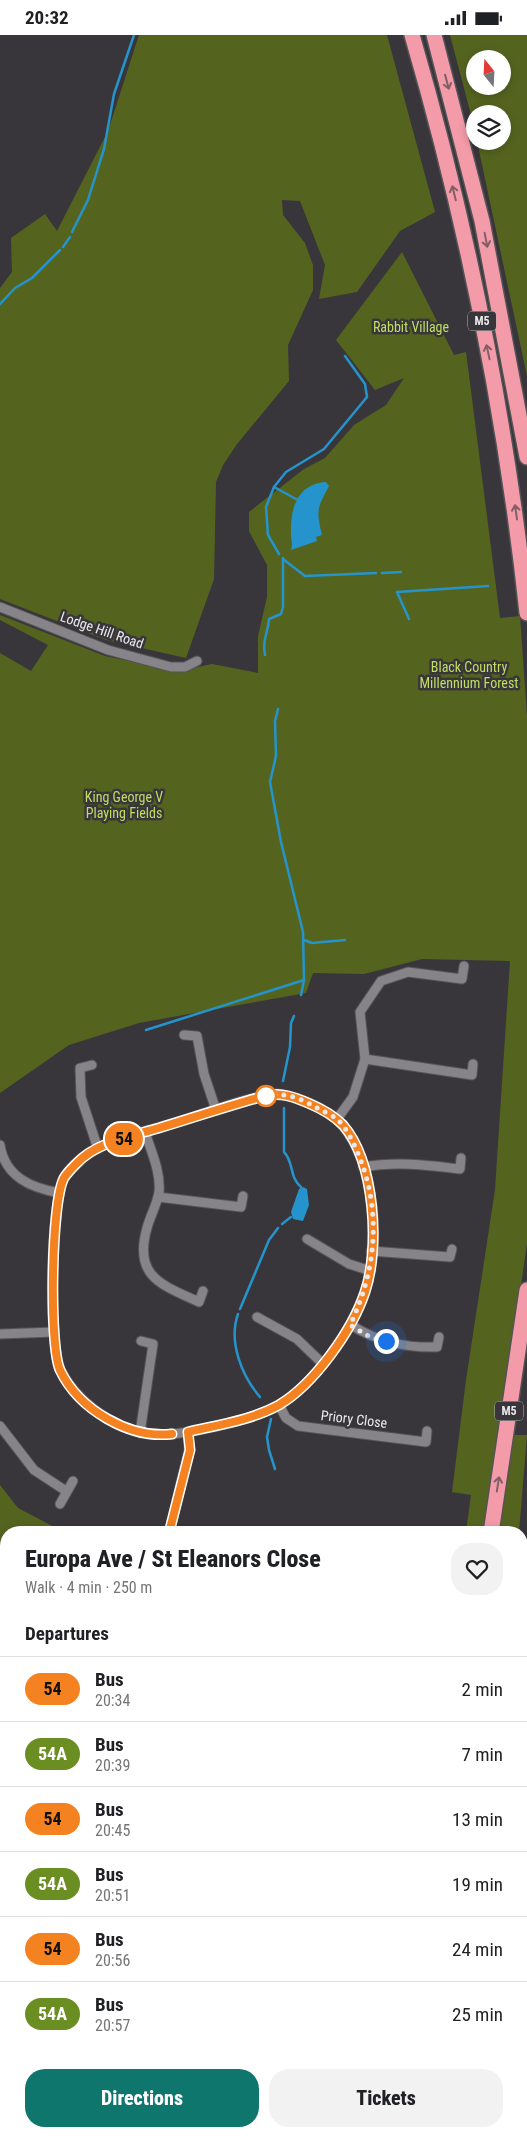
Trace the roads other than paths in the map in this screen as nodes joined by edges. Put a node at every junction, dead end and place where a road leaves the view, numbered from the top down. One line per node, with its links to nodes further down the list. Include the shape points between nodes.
1 (412, 35): 5 (highway, M5, one-way to 1, via 516,512 491,365 461,225)
2 (434, 35): 3 (highway, M5, one-way to 3, via 482,221)
3 (527, 457)
4 (0, 607): 6 (street, Lodge Hill Road, via 108,649 171,667 185,667)
5 (527, 613)
6 (197, 661)
7 (464, 966): 9 (street, via 462,979 408,972 381,981 360,1012)
8 (184, 1035): 12 (street, via 197,1036 204,1074)
9 (365, 1059): 10 (street, via 472,1075); 13 (street, via 352,1097)
10 (473, 1064)
11 (92, 1065): 16 (street, via 80,1068 81,1097)
12 (216, 1110): 13 (street, via 278,1094 292,1096); 14 (street)
13 (337, 1119): 18 (street, via 345,1127)
14 (145, 1132): 16 (street); 21 (street, via 157,1172)
15 (0, 1147): 19 (street, via 2,1158 23,1182)
16 (98, 1149): 19 (street, via 77,1162 63,1179)
17 (461, 1158): 18 (street, via 460,1169 408,1163)
18 (363, 1167): 24 (street, via 372,1197)
19 (60, 1193): 30 (street, via 54,1246)
20 (243, 1196): 21 (street, via 241,1207)
21 (158, 1197): 27 (street, via 144,1238 146,1266 160,1283 199,1301)
22 (306, 1239): 25 (street, via 349,1264)
23 (452, 1249): 24 (street, via 450,1257)
24 (371, 1251): 25 (street)
25 (371, 1271): 29 (street)
26 (527, 1290): 44 (highway, M5, one-way to 26)
27 (203, 1291)
28 (257, 1317): 34 (street, via 297,1339)
29 (350, 1325): 32 (street, via 372,1338 415,1347 437,1347); 34 (street)
30 (54, 1332): 31 (street); 39 (street, via 56,1359 70,1385 88,1404 113,1422)
31 (0, 1334)
32 (439, 1337)
33 (141, 1341): 39 (street, via 154,1343)
34 (323, 1364): 35 (street)
35 (279, 1405): 37 (street, Priory Close, via 286,1418 298,1426 426,1442); 38 (street, via 222,1425)
36 (0, 1426): 41 (street, via 34,1470)
37 (427, 1431)
38 (188, 1432): 39 (street, via 156,1436); 43 (street, via 190,1450)
39 (140, 1433)
40 (72, 1481): 41 (street)
41 (66, 1491): 42 (street)
42 (60, 1504)
43 (171, 1526)
44 (492, 1526)

